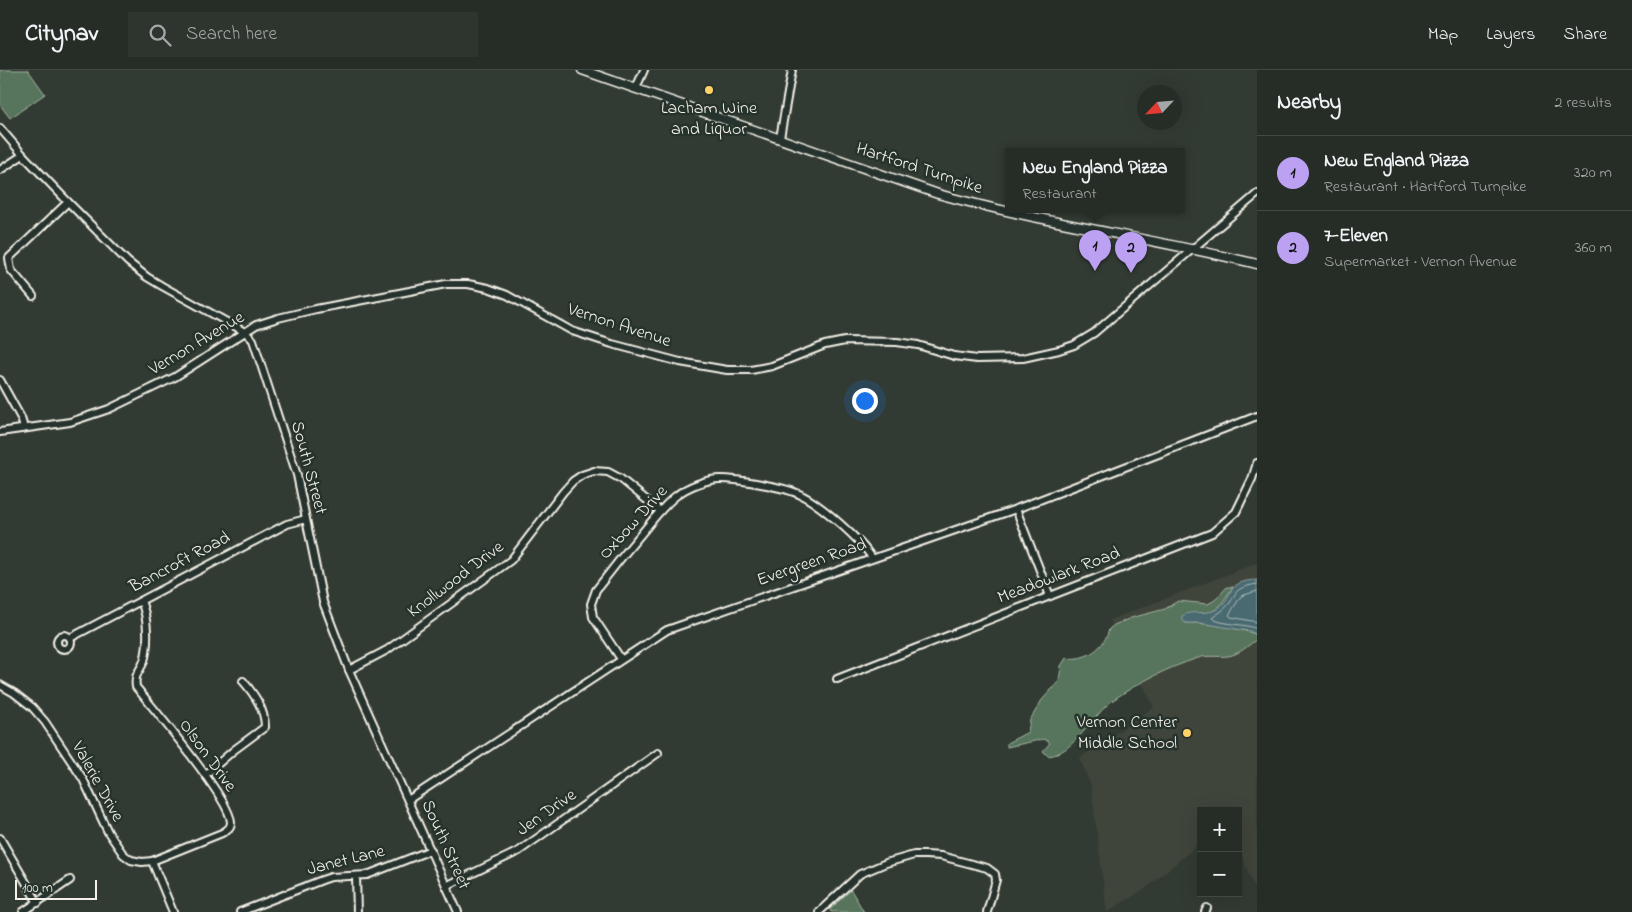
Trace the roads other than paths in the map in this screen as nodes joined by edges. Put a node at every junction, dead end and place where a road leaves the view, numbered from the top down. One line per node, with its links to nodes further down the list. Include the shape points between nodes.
1 (582, 70): 4 (main road, Hartford Turnpike)
2 (644, 70): 4 (street)
3 (792, 70): 6 (street)
4 (636, 88): 6 (main road, Hartford Turnpike)
5 (0, 128): 7 (street, South Street)
6 (780, 138): 11 (main road, Hartford Turnpike, via 902,182)
7 (23, 155): 8 (street); 10 (street, South Street)
8 (0, 170)
9 (1257, 194): 13 (street, Vernon Avenue)
10 (68, 202): 15 (street, via 9,258 11,270); 16 (street, South Street, via 112,248 147,277)
11 (1005, 210)
12 (1019, 213): 13 (main road, Hartford Turnpike)
13 (1191, 248): 14 (main road, Hartford Turnpike); 16 (street, Vernon Avenue, via 1094,333 1051,354 1023,358 976,359 897,342 845,341 825,345 772,366 727,370 680,362 596,339 572,331 507,294 468,284 446,284 278,318)
14 (1257, 264)
15 (32, 296)
16 (245, 332): 19 (street, Vernon Avenue, via 175,377 109,409 70,422); 25 (street, South Street, via 253,340 260,357 297,475)
17 (0, 380): 19 (street)
18 (1257, 416): 23 (street, Evergreen Road)
19 (24, 428): 20 (street, Vernon Avenue)
20 (0, 432)
21 (1257, 463): 22 (street, Meadowlark Road)
22 (1255, 480): 27 (street, Meadowlark Road, via 1236,512 1212,533)
23 (1016, 508): 26 (street, Evergreen Road); 27 (street)
24 (660, 511): 26 (street, Oxbow Drive, via 678,494 708,481 719,479 770,486 800,494 814,502 853,536); 30 (street, Oxbow Drive, via 596,590 591,604 593,618); 31 (street, Knollwood Drive, via 608,472 594,471 582,475 572,481 511,560 387,650)
25 (306, 519): 28 (street, Bancroft Road, via 287,524); 31 (street, South Street, via 323,602)
26 (872, 558): 30 (street, Evergreen Road, via 675,626)
27 (1050, 596): 32 (street, Meadowlark Road)
28 (141, 601): 29 (street, Bancroft Road); 36 (street, Olson Drive, via 147,641 144,661 136,675 136,687)
29 (70, 638)
30 (622, 658): 37 (street, Evergreen Road)
31 (349, 670): 37 (street, South Street)
32 (837, 679)
33 (243, 681): 36 (street, via 254,694 265,718 265,727)
34 (0, 686): 40 (street, Valerie Drive, via 32,707 44,722 82,778 108,832 123,854 131,860)
35 (658, 753): 43 (street, Jen Drive, via 519,852)
36 (204, 774): 40 (street, Olson Drive, via 229,814 229,828)
37 (408, 800): 39 (street, South Street)
38 (0, 838): 44 (street)
39 (431, 850): 41 (street, Janet Lane, via 383,870); 43 (street, South Street)
40 (152, 861): 46 (street)
41 (356, 876): 47 (street, Janet Lane, via 331,877); 48 (street)
42 (70, 880): 44 (street)
43 (446, 886): 49 (street, South Street)
44 (38, 903): 45 (street)
45 (23, 912)
46 (173, 912)
47 (240, 912)
48 (357, 912)
49 (458, 912)
50 (819, 912): 51 (street, via 860,874 914,855 941,856 987,868 995,874)
51 (987, 912)

